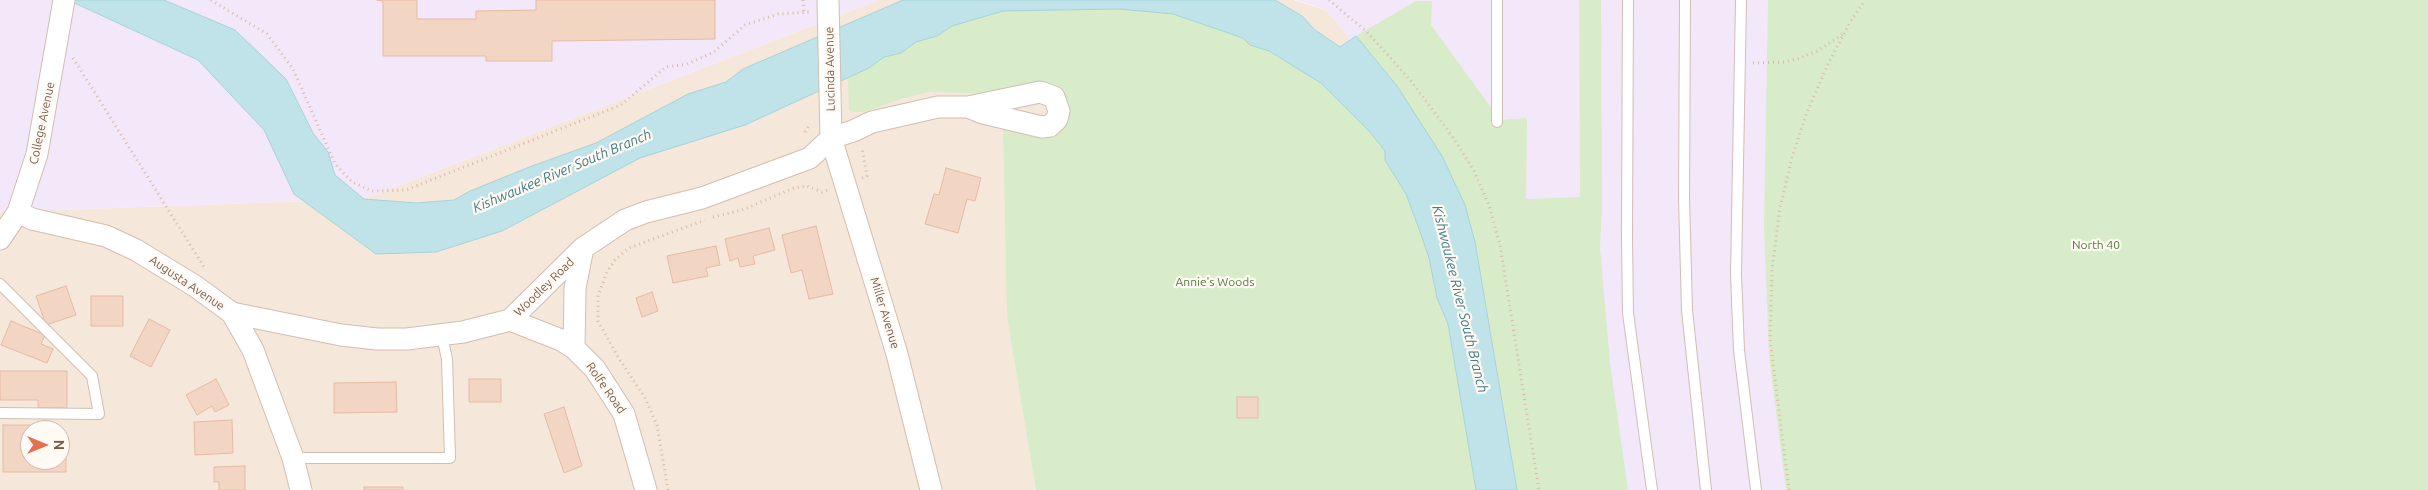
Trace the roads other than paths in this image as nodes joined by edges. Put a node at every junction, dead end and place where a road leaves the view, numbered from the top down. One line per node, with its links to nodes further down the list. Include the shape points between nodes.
1 (1497, 0): 8 (lane)
2 (1628, 0): 23 (lane, via 1628,313)
3 (1685, 0): 24 (lane, via 1687,310)
4 (1741, 0): 25 (lane, via 1736,274 1739,350)
5 (63, 7): 10 (street, College Avenue, via 37,154)
6 (828, 8): 9 (street, Lucinda Avenue)
7 (968, 107): 9 (street, via 938,107 908,113)
8 (1497, 122)
9 (830, 138): 12 (street, Woodley Road, via 810,158 702,198 625,220); 22 (street, Miller Avenue, via 898,354)
10 (18, 212): 11 (street, College Avenue); 14 (street, Augusta Avenue, via 32,219 106,236 136,250 186,280)
11 (0, 239)
12 (583, 248): 15 (street, Woodley Road); 17 (street, via 575,288)
13 (0, 284): 18 (lane, via 92,376 99,414)
14 (232, 314): 16 (street, Woodley Road, via 359,337 407,339); 19 (street, Augusta Avenue, via 253,350)
15 (510, 320): 16 (street, Woodley Road); 17 (street, Rolfe Road)
16 (442, 336): 19 (lane, via 447,359 450,458)
17 (574, 348): 21 (street, Rolfe Road, via 594,369 624,414)
18 (0, 413)
19 (293, 458): 20 (street, Augusta Avenue)
20 (301, 490)
21 (646, 490)
22 (931, 490)
23 (1652, 490)
24 (1706, 490)
25 (1756, 490)

